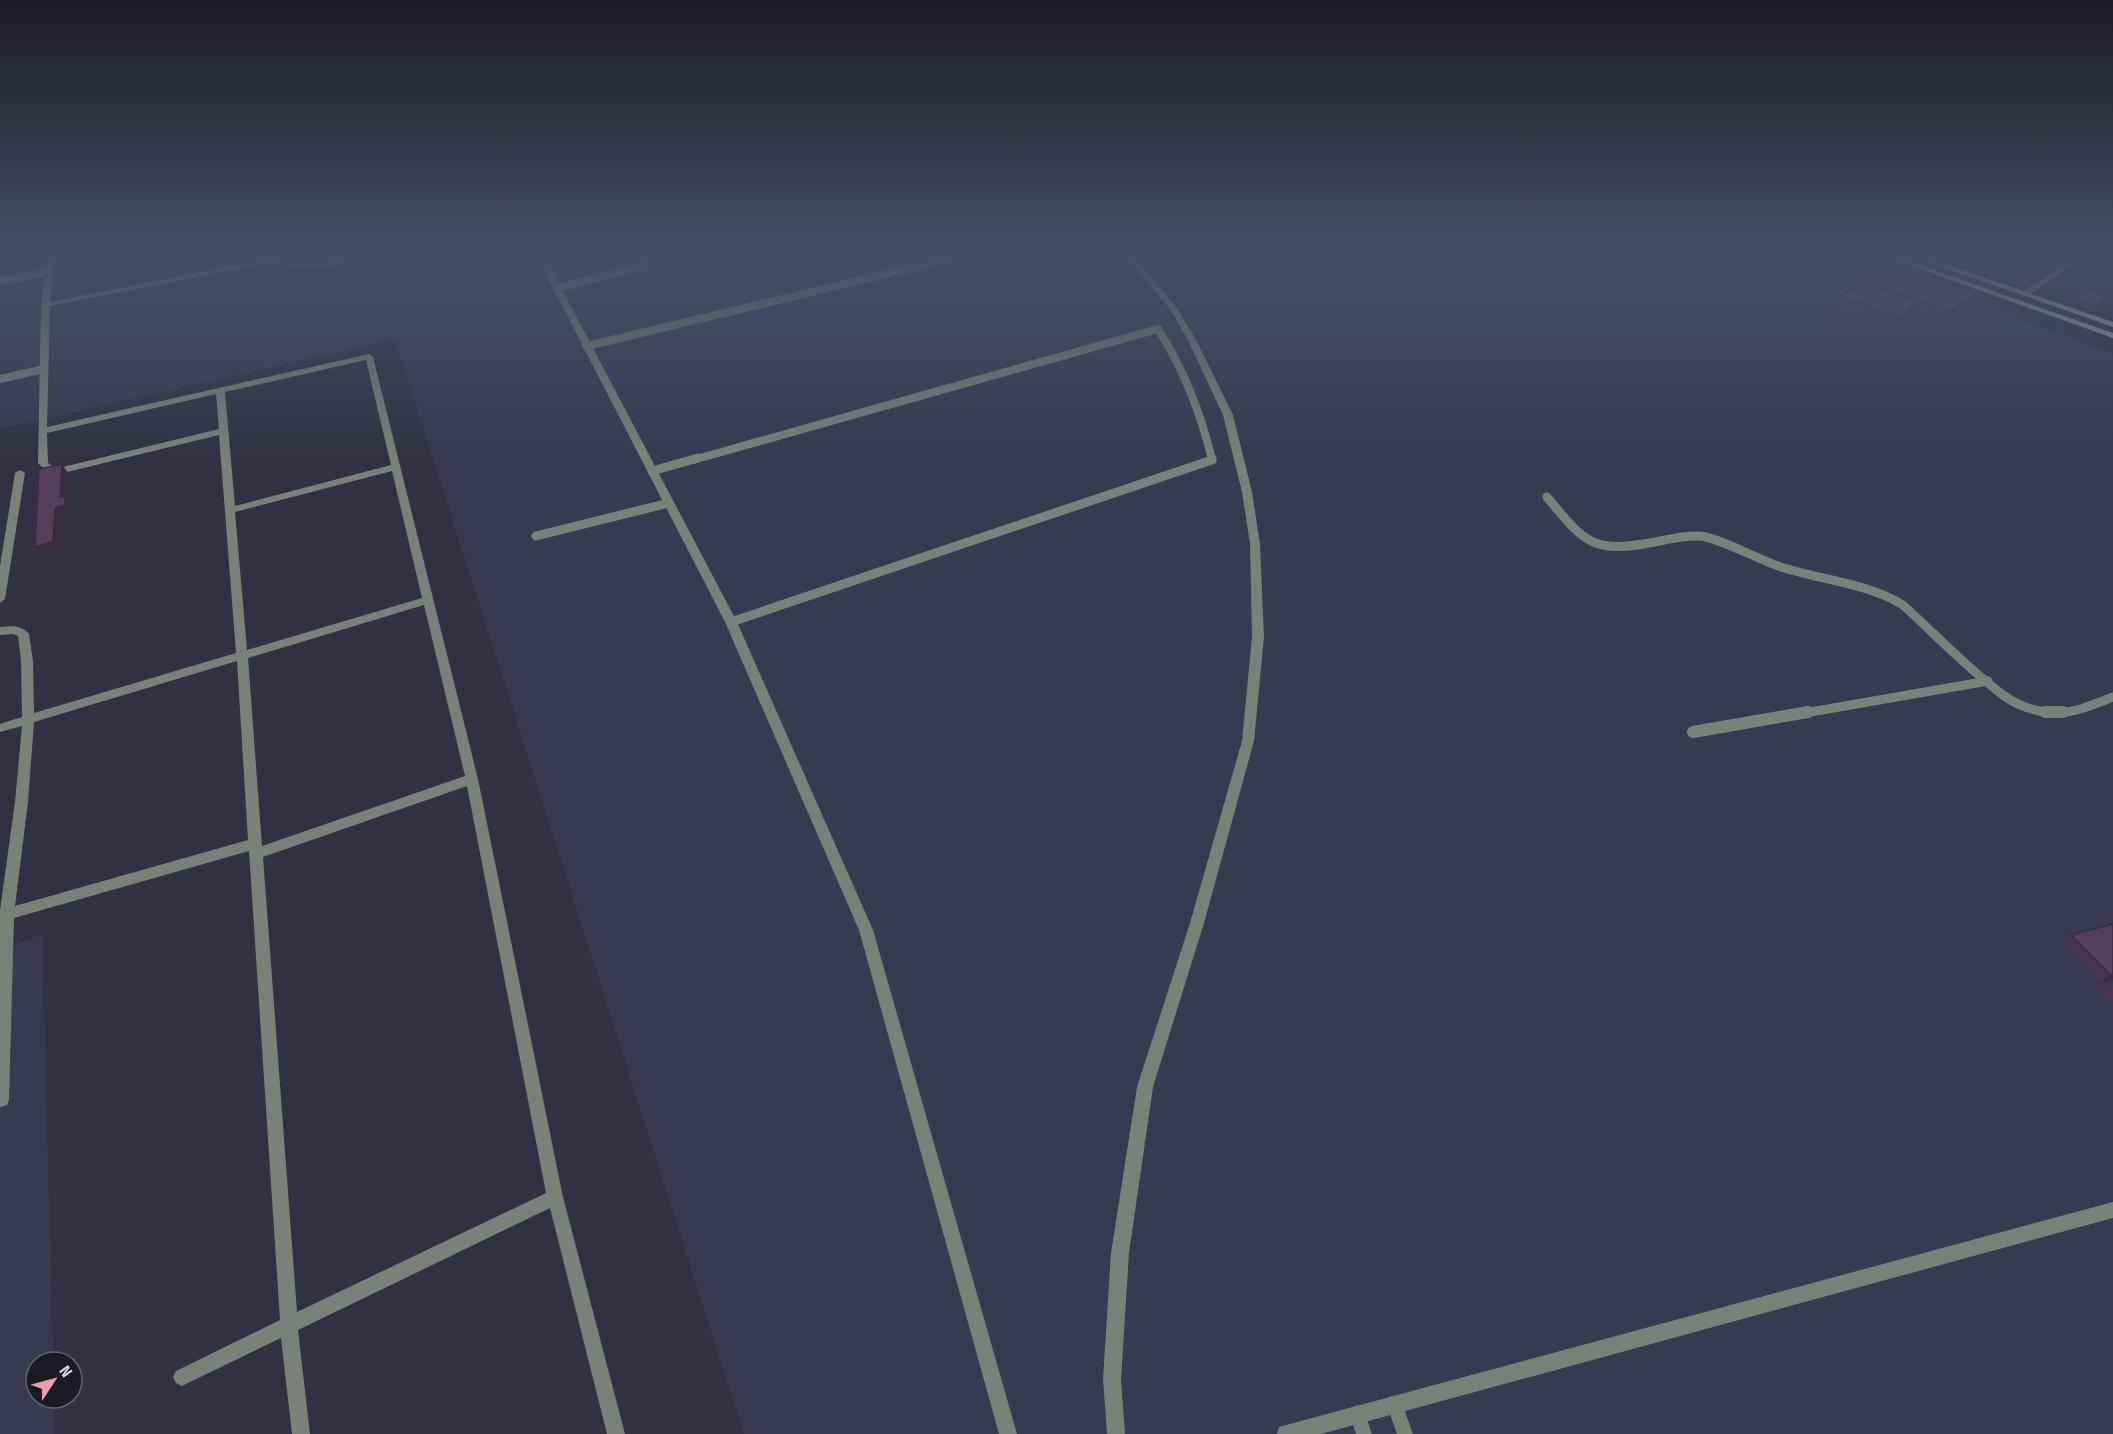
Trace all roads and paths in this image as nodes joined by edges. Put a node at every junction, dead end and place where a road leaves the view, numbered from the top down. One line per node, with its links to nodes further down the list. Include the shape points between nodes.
1 (45, 324): 8 (street)
2 (576, 324): 7 (street)
3 (679, 324): 7 (lane)
4 (1182, 324): 43 (street, via 1228,415 1247,492 1255,544 1258,637 1248,741 1145,1087 1120,1253 1112,1379)
5 (2079, 324): 6 (main road)
6 (2113, 336)
7 (587, 346): 14 (street)
8 (44, 369): 9 (lane); 11 (street)
9 (0, 379)
10 (220, 390): 11 (street); 12 (street); 13 (street, via 369,357)
11 (42, 430): 12 (street, via 43,463 51,471)
12 (224, 431): 18 (street)
13 (396, 467): 18 (street); 21 (street)
14 (652, 471): 17 (street); 22 (lane, via 1158,329 1180,368 1212,460)
15 (20, 473): 20 (street)
16 (1547, 498): 25 (lane, via 1580,534 1597,545 1702,536 1781,567 1887,596 1903,605)
17 (669, 503): 19 (lane); 22 (street)
18 (230, 510): 24 (street)
19 (536, 536)
20 (0, 599)
21 (428, 600): 24 (street); 30 (street)
22 (731, 622): 42 (street, via 867,930)
23 (0, 631): 27 (street, via 23,634 27,648)
24 (242, 654): 27 (street); 31 (street)
25 (1988, 681): 26 (lane, via 2004,696 2042,712 2077,710); 29 (lane)
26 (2113, 697)
27 (28, 718): 28 (street); 32 (street, via 18,833)
28 (0, 728)
29 (1693, 732)
30 (472, 779): 31 (street); 34 (street)
31 (254, 849): 32 (street); 36 (street)
32 (4, 915): 33 (street)
33 (1, 1100)
34 (555, 1197): 36 (street); 41 (street)
35 (2113, 1210): 38 (street)
36 (290, 1324): 37 (street); 40 (street)
37 (182, 1377)
38 (1394, 1403): 39 (street); 46 (lane)
39 (1357, 1413): 44 (street); 45 (lane)
40 (301, 1434)
41 (616, 1434)
42 (1008, 1434)
43 (1116, 1434)
44 (1286, 1434)
45 (1364, 1434)
46 (1405, 1434)

